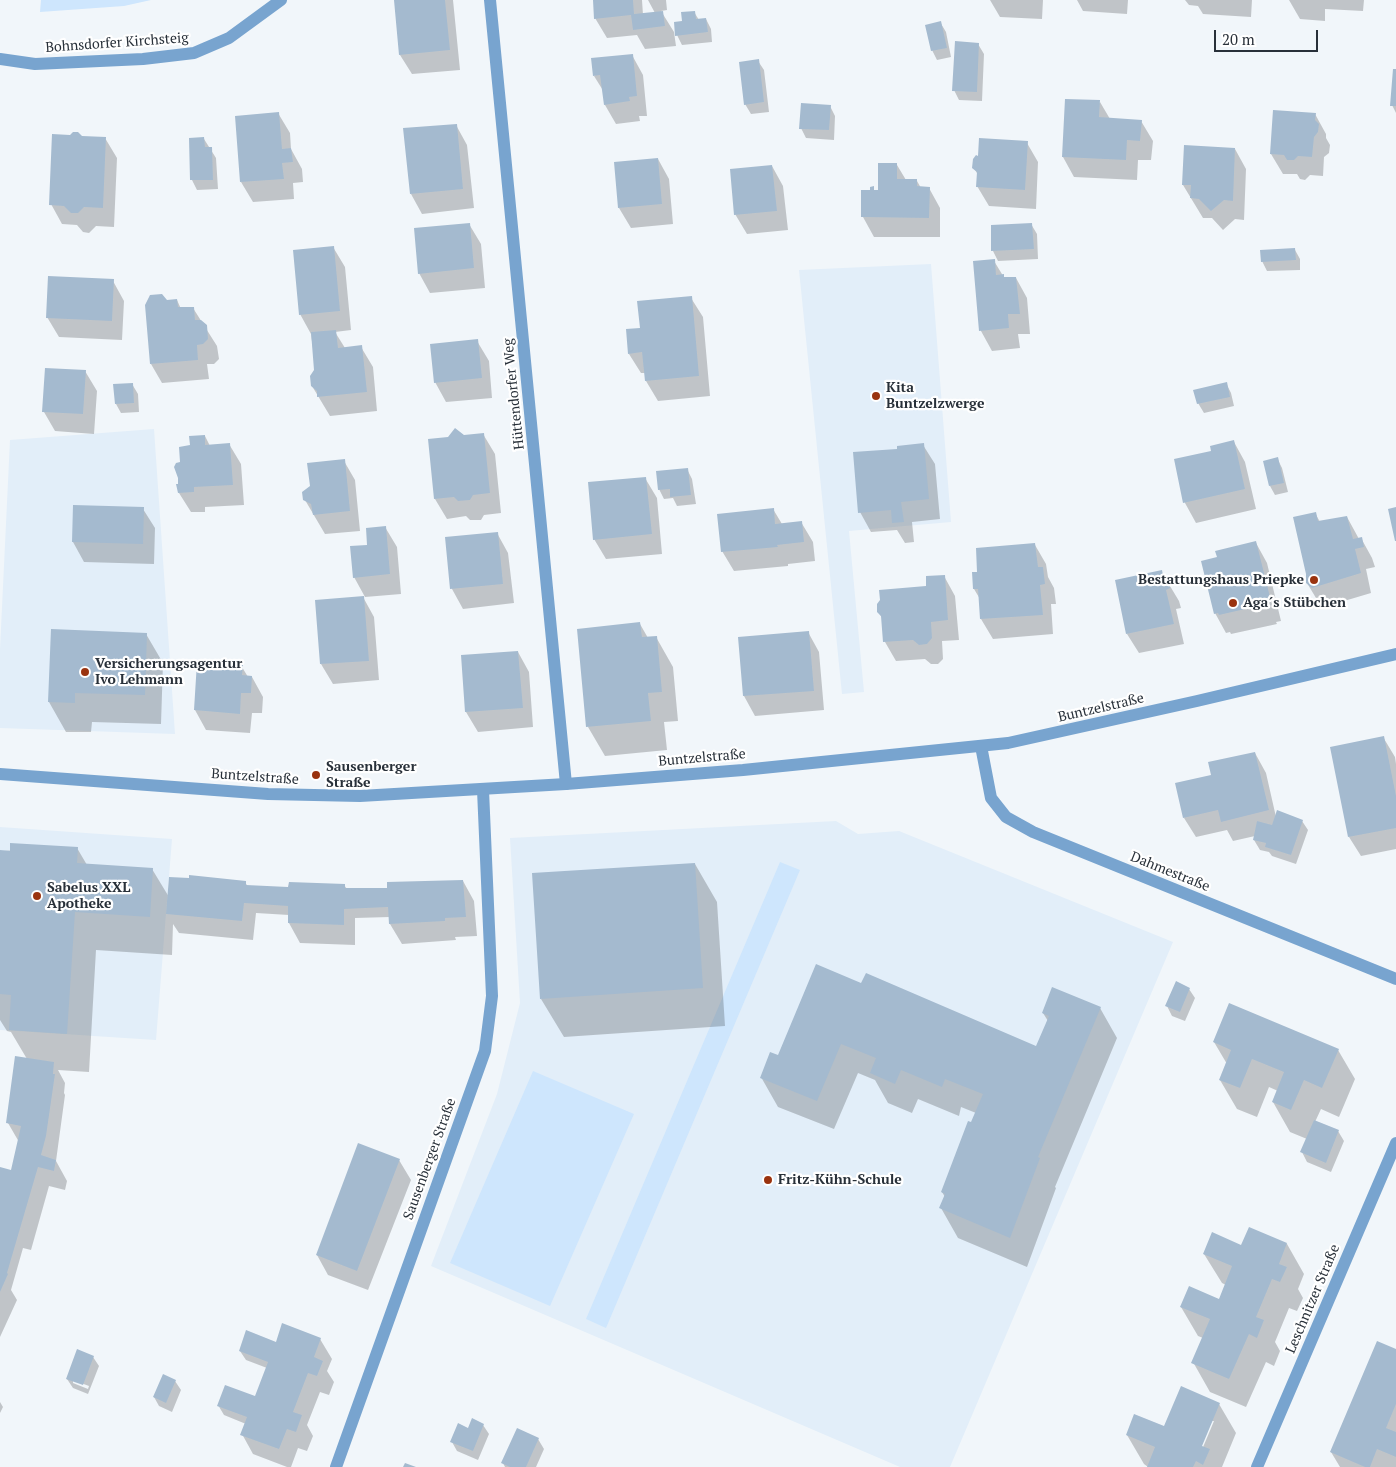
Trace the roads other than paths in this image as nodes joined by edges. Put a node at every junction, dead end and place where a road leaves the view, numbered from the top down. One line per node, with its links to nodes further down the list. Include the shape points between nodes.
1 (280, 0): 3 (street, Bohnsdorfer Kirchsteig, via 229,38 194,53 35,64)
2 (490, 0): 7 (street, Hüttendorfer Weg)
3 (0, 59)
4 (1396, 654): 5 (street, Buntzelstraße, via 1071,730)
5 (981, 746): 7 (street, Buntzelstraße); 9 (street, Dahmestraße, via 991,798 1006,817 1033,832)
6 (0, 774): 8 (street, Buntzelstraße, via 325,796)
7 (566, 784): 8 (street, Buntzelstraße)
8 (483, 790): 11 (street, Sausenberger Straße, via 492,996 484,1051)
9 (1396, 979)
10 (1396, 1143): 12 (street, Leschnitzer Straße)
11 (336, 1467)
12 (1257, 1467)

